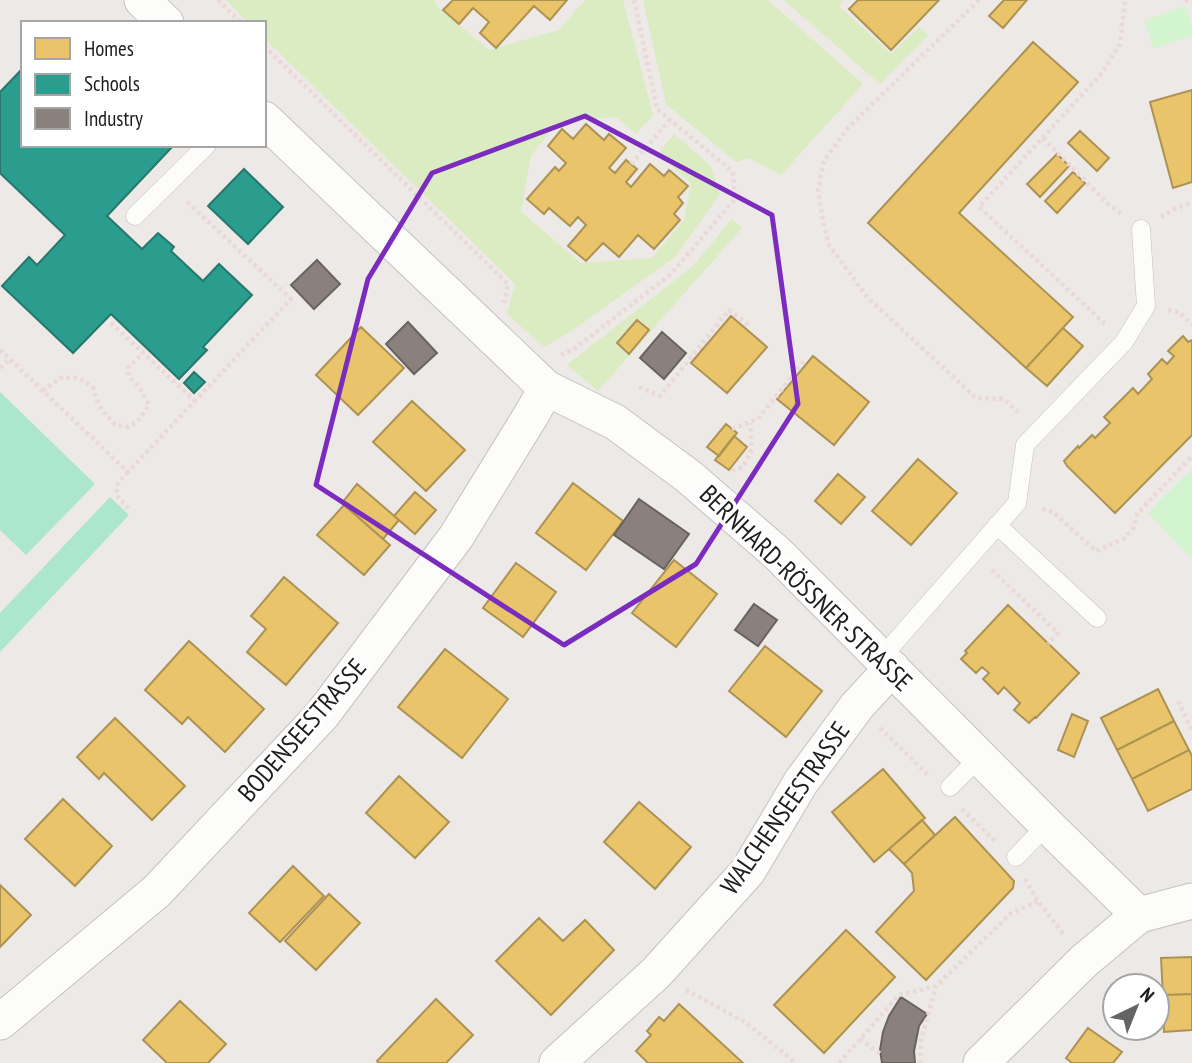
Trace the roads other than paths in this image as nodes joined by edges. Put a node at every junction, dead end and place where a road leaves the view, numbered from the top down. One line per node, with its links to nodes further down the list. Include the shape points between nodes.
1 (142, 0): 2 (street)
2 (164, 21)
3 (266, 121): 7 (street, BERNHARD-RÖSSNER-STRASSE)
4 (205, 147): 5 (lane)
5 (135, 216)
6 (1141, 229): 8 (lane, via 1146,306 1124,342 1025,445 1017,503)
7 (538, 382): 10 (street, BERNHARD-RÖSSNER-STRASSE, via 615,422 688,476 777,553); 17 (street, BODENSEESTRASSE, via 533,412 456,537 322,715 157,891)
8 (998, 525): 9 (lane); 10 (lane)
9 (1097, 618)
10 (887, 663): 11 (street, BERNHARD-RÖSSNER-STRASSE); 18 (street, WALCHENSEESTRASSE, via 801,782 748,871 656,973)
11 (980, 757): 12 (lane); 13 (street, BERNHARD-RÖSSNER-STRASSE)
12 (946, 790)
13 (1047, 825): 14 (lane); 16 (street, BERNHARD-RÖSSNER-STRASSE)
14 (1013, 859)
15 (1192, 901): 16 (street)
16 (1139, 915): 19 (street, via 1084,961)
17 (0, 1022)
18 (557, 1063)
19 (981, 1063)

